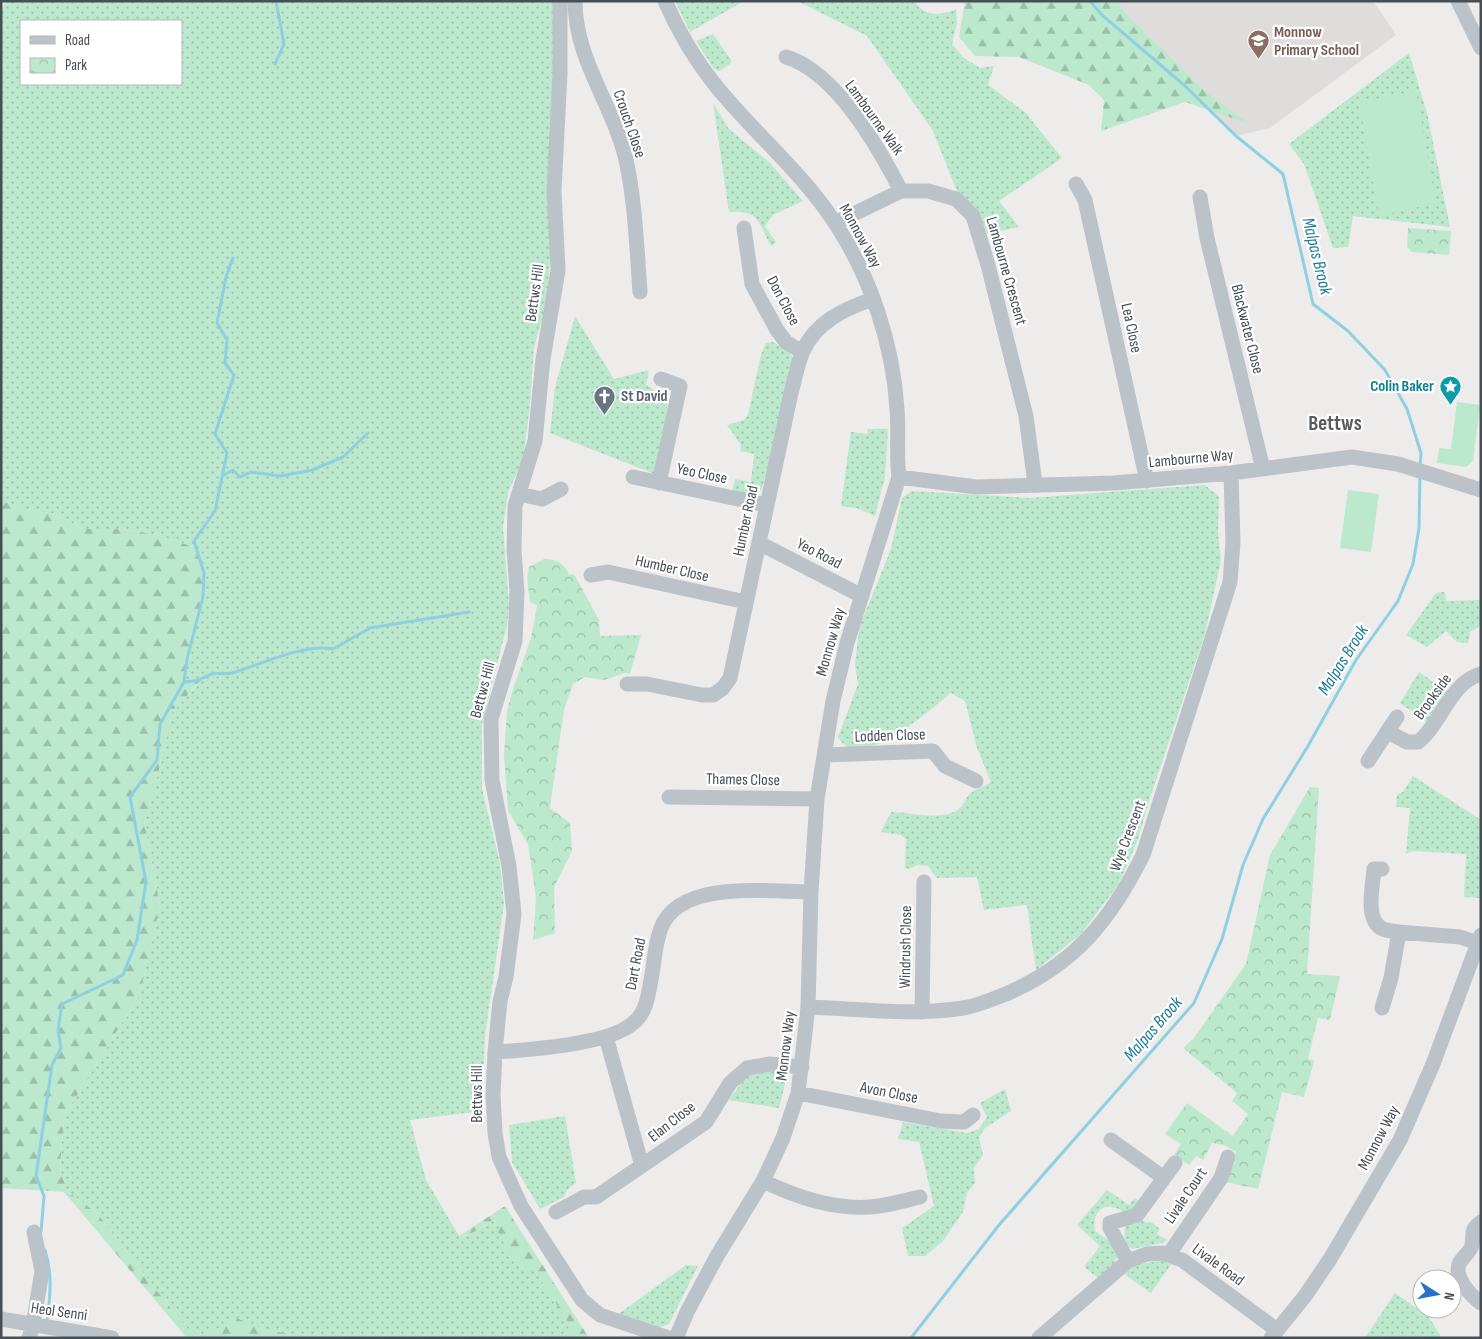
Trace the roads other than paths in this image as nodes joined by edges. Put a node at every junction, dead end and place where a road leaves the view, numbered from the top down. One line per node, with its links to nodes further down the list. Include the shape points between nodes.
1 (560, 1): 25 (street, Bettws Hill, via 554,191 558,270 543,359 535,442)
2 (574, 1): 12 (street, Crouch Close, via 582,52 626,160)
3 (665, 1): 10 (street, Monnow Way, via 686,42 715,85 802,179)
4 (1458, 1): 5 (street)
5 (1480, 46)
6 (786, 57): 8 (street, Lambourne Walk, via 801,61 830,86 858,120 889,166)
7 (1076, 184): 20 (street, Lea Close, via 1085,200)
8 (901, 191): 10 (street, Lambourne Crescent); 22 (street, Lambourne Crescent, via 928,190 956,199 973,216 1026,416)
9 (1200, 197): 16 (street, Blackwater Close)
10 (836, 223): 13 (street, Monnow Way)
11 (744, 228): 14 (street, Don Close, via 752,284 776,330 786,342)
12 (640, 292)
13 (873, 299): 14 (street, Humber Road, via 829,319); 19 (street, Monnow Way, via 887,342 893,377)
14 (802, 352): 26 (street, Humber Road)
15 (661, 379): 21 (street, Yeo Close, via 680,386)
16 (1263, 469): 17 (street, Lambourne Way); 24 (street, Lambourne Way, via 1352,457 1369,458 1435,474)
17 (1230, 473): 20 (street, Lambourne Way); 47 (street, Wye Crescent, via 1233,542 1230,582 1144,855 1128,886 1110,914 1056,968 990,1000 964,1008)
18 (634, 477): 21 (street, Yeo Close)
19 (899, 477): 22 (street, Lambourne Way, via 976,487); 29 (street, Monnow Way)
20 (1147, 481): 22 (street, Lambourne Way)
21 (659, 483): 26 (street, Yeo Close)
22 (1035, 484)
23 (561, 489): 25 (street, via 542,499)
24 (1481, 490)
25 (519, 494): 49 (street, Bettws Hill, via 515,506 515,641 491,719 492,780 509,866 514,914)
26 (767, 505): 27 (street, Humber Road)
27 (759, 543): 29 (street, Yeo Road); 30 (street, Humber Road)
28 (591, 575): 30 (street, Humber Close, via 608,572)
29 (862, 596): 35 (street, Monnow Way, via 834,698)
30 (746, 602): 32 (street, Humber Road, via 730,678 713,695 647,684)
31 (1481, 674): 34 (street, Brookside, via 1462,683 1428,734 1418,742 1407,742)
32 (627, 684)
33 (1397, 717): 34 (street, Brookside)
34 (1388, 732): 36 (street, Brookside)
35 (825, 755): 37 (street, Lodden Close, via 933,751 945,766); 39 (street, Monnow Way)
36 (1368, 761)
37 (976, 781)
38 (669, 797): 39 (street, Thames Close)
39 (817, 799): 42 (street, Monnow Way)
40 (1382, 869): 43 (street, via 1374,869 1372,914 1376,924 1383,929)
41 (924, 882): 47 (street, Windrush Close)
42 (811, 892): 45 (street, Monnow Way); 48 (street, Dart Road, via 714,892 686,901 661,927 641,1015 632,1025)
43 (1399, 932): 44 (street); 46 (street)
44 (1479, 939): 69 (street, Monnow Way, via 1433,1064 1400,1140 1330,1259)
45 (808, 1007): 47 (street, Wye Crescent); 50 (street, Monnow Way)
46 (1382, 1008)
47 (922, 1012)
48 (606, 1036): 49 (street, Dart Road, via 529,1050); 56 (street)
49 (495, 1052): 71 (street, Bettws Hill, via 493,1094 499,1157 521,1206 590,1309)
50 (802, 1067): 51 (street, Monnow Way); 56 (street, Elan Close, via 770,1064 747,1068 730,1083 706,1122)
51 (798, 1093): 52 (street, Avon Close, via 941,1121 964,1122); 58 (street, Monnow Way)
52 (973, 1115)
53 (1111, 1140): 57 (street)
54 (1228, 1157): 63 (street, Livale Court, via 1221,1178)
55 (1175, 1163): 57 (street)
56 (642, 1166): 60 (street, Elan Close, via 596,1197 584,1197)
57 (1164, 1178): 64 (street, via 1137,1214 1110,1223)
58 (764, 1181): 59 (street, via 796,1196 836,1206 877,1207); 72 (street, Monnow Way, via 717,1256)
59 (920, 1197)
60 (556, 1212)
61 (1481, 1222): 65 (street, via 1473,1227 1472,1244 1459,1264 1463,1283)
62 (34, 1232): 67 (street, via 42,1271)
63 (1169, 1254): 64 (street, Livale Road, via 1147,1254); 69 (street, Livale Road, via 1182,1260)
64 (1128, 1261): 73 (street, Livale Road)
65 (1481, 1303)
66 (1, 1319): 67 (street, Heol Senni)
67 (34, 1330): 68 (street, Heol Senni)
68 (57, 1331): 70 (street, Heol Senni)
69 (1274, 1334)
70 (112, 1338)
71 (669, 1338)
72 (676, 1338)
73 (1039, 1338)

